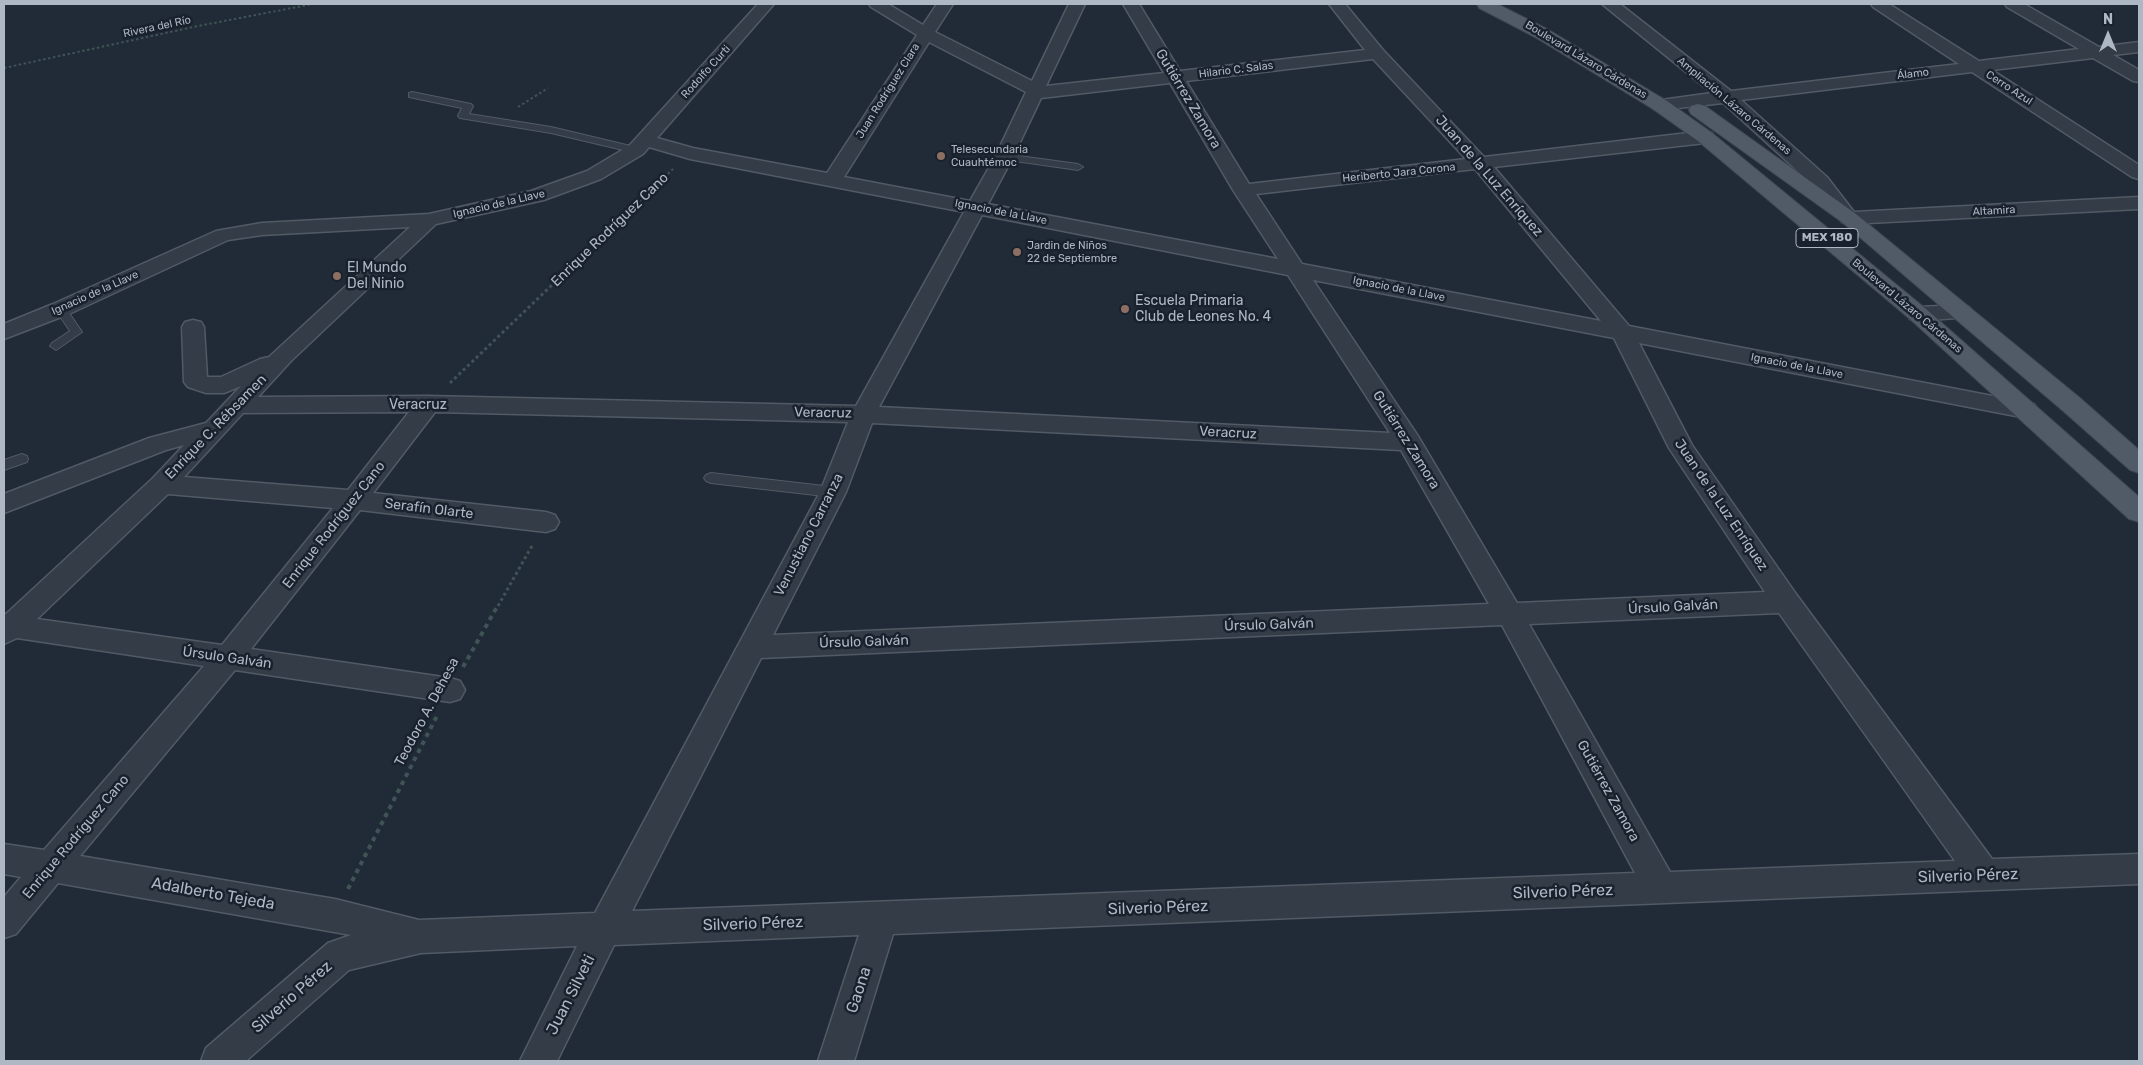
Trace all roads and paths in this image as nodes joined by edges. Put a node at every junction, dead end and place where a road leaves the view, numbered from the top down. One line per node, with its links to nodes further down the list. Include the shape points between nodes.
1 (314, 4): 18 (path, Rivera del Río)
2 (766, 4): 29 (street, Rodolfo Curti)
3 (877, 4): 13 (street)
4 (945, 4): 13 (street, Juan Rodríguez Clara)
5 (1077, 4): 22 (street, Venustiano Carranza)
6 (1131, 4): 19 (street, Gutiérrez Zamora)
7 (1337, 4): 16 (street, Juan de la Luz Enríquez)
8 (1485, 4): 26 (main road, Boulevard Lázaro Cárdenas / MEX 180, via 1541,32)
9 (1524, 4): 25 (main road, Boulevard Lázaro Cárdenas / MEX 180)
10 (1610, 4): 24 (street, Ampliación Lázaro Cárdenas)
11 (1879, 4): 17 (street, Cerro Azul)
12 (2013, 4): 15 (street)
13 (924, 33): 22 (street); 35 (street, Juan Rodríguez Clara)
14 (2139, 47): 15 (street, Álamo)
15 (2098, 53): 17 (street, Álamo); 20 (street)
16 (1377, 54): 19 (street, Hilario C. Salas); 32 (street, Juan de la Luz Enríquez)
17 (1976, 66): 24 (street, Álamo); 34 (street, Cerro Azul)
18 (4, 68)
19 (1175, 77): 22 (street, Hilario C. Salas); 36 (street, Gutiérrez Zamora)
20 (2139, 77)
21 (548, 88): 27 (path)
22 (1035, 92): 31 (street, Venustiano Carranza)
23 (412, 95): 27 (lane, via 468,106 463,116)
24 (1726, 96): 25 (street, Álamo); 39 (street, Ampliación Lázaro Cárdenas, via 1820,181)
25 (1686, 102): 26 (street, Álamo); 39 (main road, Boulevard Lázaro Cárdenas / MEX 180)
26 (1660, 105): 28 (main road, Boulevard Lázaro Cárdenas / MEX 180)
27 (496, 121): 29 (lane)
28 (1705, 137): 32 (street, Heriberto Jara Corona); 44 (main road, Boulevard Lázaro Cárdenas / MEX 180)
29 (640, 145): 30 (street, Ignacio de la Llave); 40 (street, Ignacio de la Llave, via 594,175 538,196)
30 (690, 152): 35 (street, Ignacio de la Llave); 50 (path, Enrique Rodríguez Cano)
31 (1004, 157): 33 (lane); 38 (street, Venustiano Carranza)
32 (1481, 164): 36 (street, Heriberto Jara Corona); 47 (street, Juan de la Luz Enríquez)
33 (1078, 167)
34 (2139, 173)
35 (832, 180): 38 (street, Ignacio de la Llave)
36 (1242, 190): 41 (street, Gutiérrez Zamora)
37 (2139, 203): 39 (street, Altamira)
38 (977, 208): 41 (street, Ignacio de la Llave); 53 (street, Venustiano Carranza)
39 (1849, 218): 43 (main road, Boulevard Lázaro Cárdenas / MEX 180)
40 (428, 220): 42 (street, Ignacio de la Llave, via 262,229 222,235); 49 (street, Enrique C. Rébsamen)
41 (1294, 268): 47 (street, Ignacio de la Llave); 55 (street, Gutiérrez Zamora)
42 (61, 309): 46 (street, Ignacio de la Llave); 48 (lane, via 76,332)
43 (1961, 312): 44 (street); 57 (main road, Boulevard Lázaro Cárdenas / MEX 180)
44 (1918, 314): 52 (main road, Boulevard Lázaro Cárdenas / MEX 180)
45 (194, 327): 49 (street, via 196,382 224,385)
46 (4, 332)
47 (1622, 332): 52 (street, Ignacio de la Llave); 66 (street, Juan de la Luz Enríquez, via 1680,448)
48 (56, 346)
49 (283, 356): 51 (street, Enrique C. Rébsamen)
50 (428, 404): 51 (street, Veracruz); 53 (street, Veracruz); 62 (street, Enrique Rodríguez Cano)
51 (236, 406): 54 (street, Enrique C. Rébsamen)
52 (2026, 410): 64 (main road, Boulevard Lázaro Cárdenas / MEX 180)
53 (863, 414): 55 (street, Veracruz); 61 (street, Venustiano Carranza)
54 (214, 428): 60 (street, Enrique C. Rébsamen); 63 (street, via 158,444)
55 (1409, 442): 67 (street, Gutiérrez Zamora)
56 (22, 459): 58 (lane)
57 (2139, 464)
58 (4, 465)
59 (711, 478): 61 (lane)
60 (162, 484): 62 (street, Serafín Olarte); 68 (street, Enrique C. Rébsamen)
61 (834, 492): 69 (street, Venustiano Carranza)
62 (354, 500): 65 (street, Serafín Olarte); 70 (street, Enrique Rodríguez Cano)
63 (4, 504)
64 (2139, 512)
65 (546, 522): 71 (path, Teodoro A. Dehesa)
66 (1786, 602): 67 (street, Úrsulo Galván); 75 (street, Juan de la Luz Enríquez)
67 (1510, 615): 69 (street, Úrsulo Galván); 76 (street, Gutiérrez Zamora)
68 (6, 628): 70 (street, Úrsulo Galván)
69 (752, 647): 80 (street, Venustiano Carranza)
70 (228, 658): 71 (street, Úrsulo Galván); 73 (street, Enrique Rodríguez Cano)
71 (450, 690): 77 (path, Teodoro A. Dehesa)
72 (4, 859): 73 (street, Adalberto Tejeda)
73 (51, 867): 77 (street, Adalberto Tejeda); 79 (street, Enrique Rodríguez Cano)
74 (2139, 869): 75 (street, Silverio Pérez)
75 (1985, 876): 76 (street, Silverio Pérez)
76 (1662, 889): 78 (street, Silverio Pérez)
77 (335, 915): 81 (street, Adalberto Tejeda)
78 (881, 918): 80 (street, Silverio Pérez); 84 (street, Gaona)
79 (4, 922)
80 (604, 930): 81 (street, Silverio Pérez); 83 (street, Juan Silveti)
81 (421, 936): 82 (street, Silverio Pérez, via 340,955)
82 (219, 1061)
83 (538, 1061)
84 (836, 1061)

